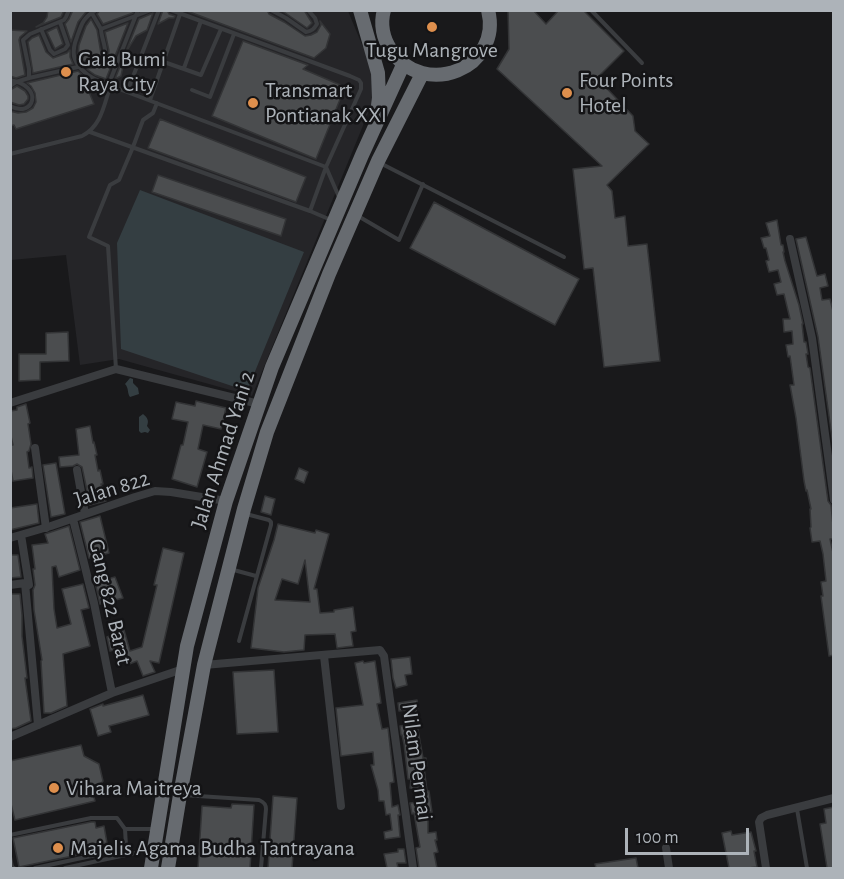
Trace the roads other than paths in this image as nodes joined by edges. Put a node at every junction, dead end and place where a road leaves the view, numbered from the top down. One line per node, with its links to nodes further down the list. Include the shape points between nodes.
1 (90, 10): 18 (lane)
2 (96, 10): 28 (lane, via 82,23 74,56 87,75)
3 (138, 10): 28 (lane)
4 (151, 10): 18 (lane)
5 (159, 10): 31 (lane)
6 (171, 10): 14 (lane)
7 (308, 10): 13 (lane, via 317,24 306,32)
8 (360, 10): 35 (highway, via 378,73)
9 (384, 10): 23 (highway, via 387,45)
10 (488, 10): 25 (highway, via 486,41 471,62 448,74)
11 (591, 10): 22 (lane)
12 (70, 11): 16 (lane)
13 (275, 11)
14 (180, 14): 15 (lane); 21 (lane)
15 (201, 21): 19 (lane); 24 (lane)
16 (60, 22): 17 (lane); 17 (lane, via 68,45 54,54)
17 (41, 29): 26 (lane, via 23,40)
18 (101, 29): 26 (lane, via 106,54 100,62)
19 (221, 29): 20 (lane); 24 (lane, via 201,75)
20 (234, 34): 30 (lane, via 210,97); 40 (lane, via 361,83)
21 (164, 62): 24 (lane); 32 (lane)
22 (642, 63)
23 (404, 65): 25 (highway); 35 (highway, Jalan Ahmad Yani 2)
24 (184, 69)
25 (422, 74): 39 (highway, Jalan Ahmad Yani 2)
26 (29, 78): 29 (lane)
27 (10, 80): 34 (lane, via 26,85 33,99 28,107)
28 (111, 84): 31 (lane); 36 (lane, via 97,124)
29 (10, 86)
30 (192, 90)
31 (127, 92): 32 (lane)
32 (150, 100): 33 (lane)
33 (157, 103): 37 (lane, via 153,113 143,120); 40 (lane)
34 (10, 106)
35 (375, 124): 42 (highway, Jalan Ahmad Yani 2)
36 (90, 132): 37 (lane); 38 (lane)
37 (133, 147): 43 (lane); 48 (lane, via 119,180 110,184 89,237 108,246)
38 (10, 154)
39 (378, 161): 41 (lane); 44 (highway, Jalan Ahmad Yani 2)
40 (326, 167): 42 (lane); 43 (lane)
41 (423, 184): 44 (lane, via 399,240); 47 (lane)
42 (341, 202): 45 (highway, Jalan Ahmad Yani 2)
43 (310, 211): 45 (lane)
44 (355, 214): 55 (highway, Jalan Ahmad Yani 2, via 267,432)
45 (333, 221): 50 (highway, Jalan Ahmad Yani 2)
46 (790, 239): 53 (street, via 812,338)
47 (564, 257)
48 (116, 369): 49 (street); 50 (street)
49 (10, 403)
50 (259, 404): 54 (highway, Jalan Ahmad Yani 2)
51 (35, 448): 58 (street)
52 (77, 470): 56 (street)
53 (834, 500)
54 (226, 501): 56 (street, Jalan 822, via 155,492); 68 (highway, Jalan Ahmad Yani 2)
55 (243, 513): 61 (highway, Jalan Ahmad Yani 2); 62 (lane, via 271,522)
56 (85, 514): 57 (street, Jalan 822)
57 (73, 519): 58 (street, Jalan 822); 69 (street, Gang 822 Barat)
58 (46, 528): 59 (street, Jalan 822)
59 (21, 535): 60 (street, Jalan 822); 64 (street)
60 (10, 538)
61 (229, 569): 62 (lane); 67 (highway, Jalan Ahmad Yani 2)
62 (256, 576): 65 (lane)
63 (10, 585): 70 (street, via 25,583)
64 (29, 585)
65 (238, 641)
66 (324, 656): 67 (street); 74 (street); 90 (street, Nilam Permai, via 380,650 384,656)
67 (204, 665): 72 (highway, Jalan Ahmad Yani 2)
68 (183, 669): 69 (street); 77 (highway, Jalan Ahmad Yani 2)
69 (112, 693): 70 (street)
70 (38, 725): 71 (street)
71 (10, 736)
72 (180, 795): 88 (highway, Jalan Ahmad Yani 2); 89 (lane, via 264,802)
73 (834, 798): 75 (street)
74 (342, 806)
75 (796, 808): 92 (street, via 761,818); 93 (lane)
76 (125, 829): 77 (lane); 78 (lane, via 117,818 91,818); 84 (lane, via 124,849)
77 (157, 829): 80 (highway, Jalan Ahmad Yani 2)
78 (10, 835)
79 (666, 848): 91 (street)
80 (154, 849): 82 (lane); 87 (highway, Jalan Ahmad Yani 2)
81 (10, 857): 83 (lane)
82 (103, 861): 85 (lane); 86 (lane)
83 (14, 868)
84 (35, 868)
85 (65, 868)
86 (104, 868)
87 (151, 868)
88 (168, 868)
89 (261, 868)
90 (413, 868)
91 (669, 868)
92 (766, 868)
93 (807, 868)

